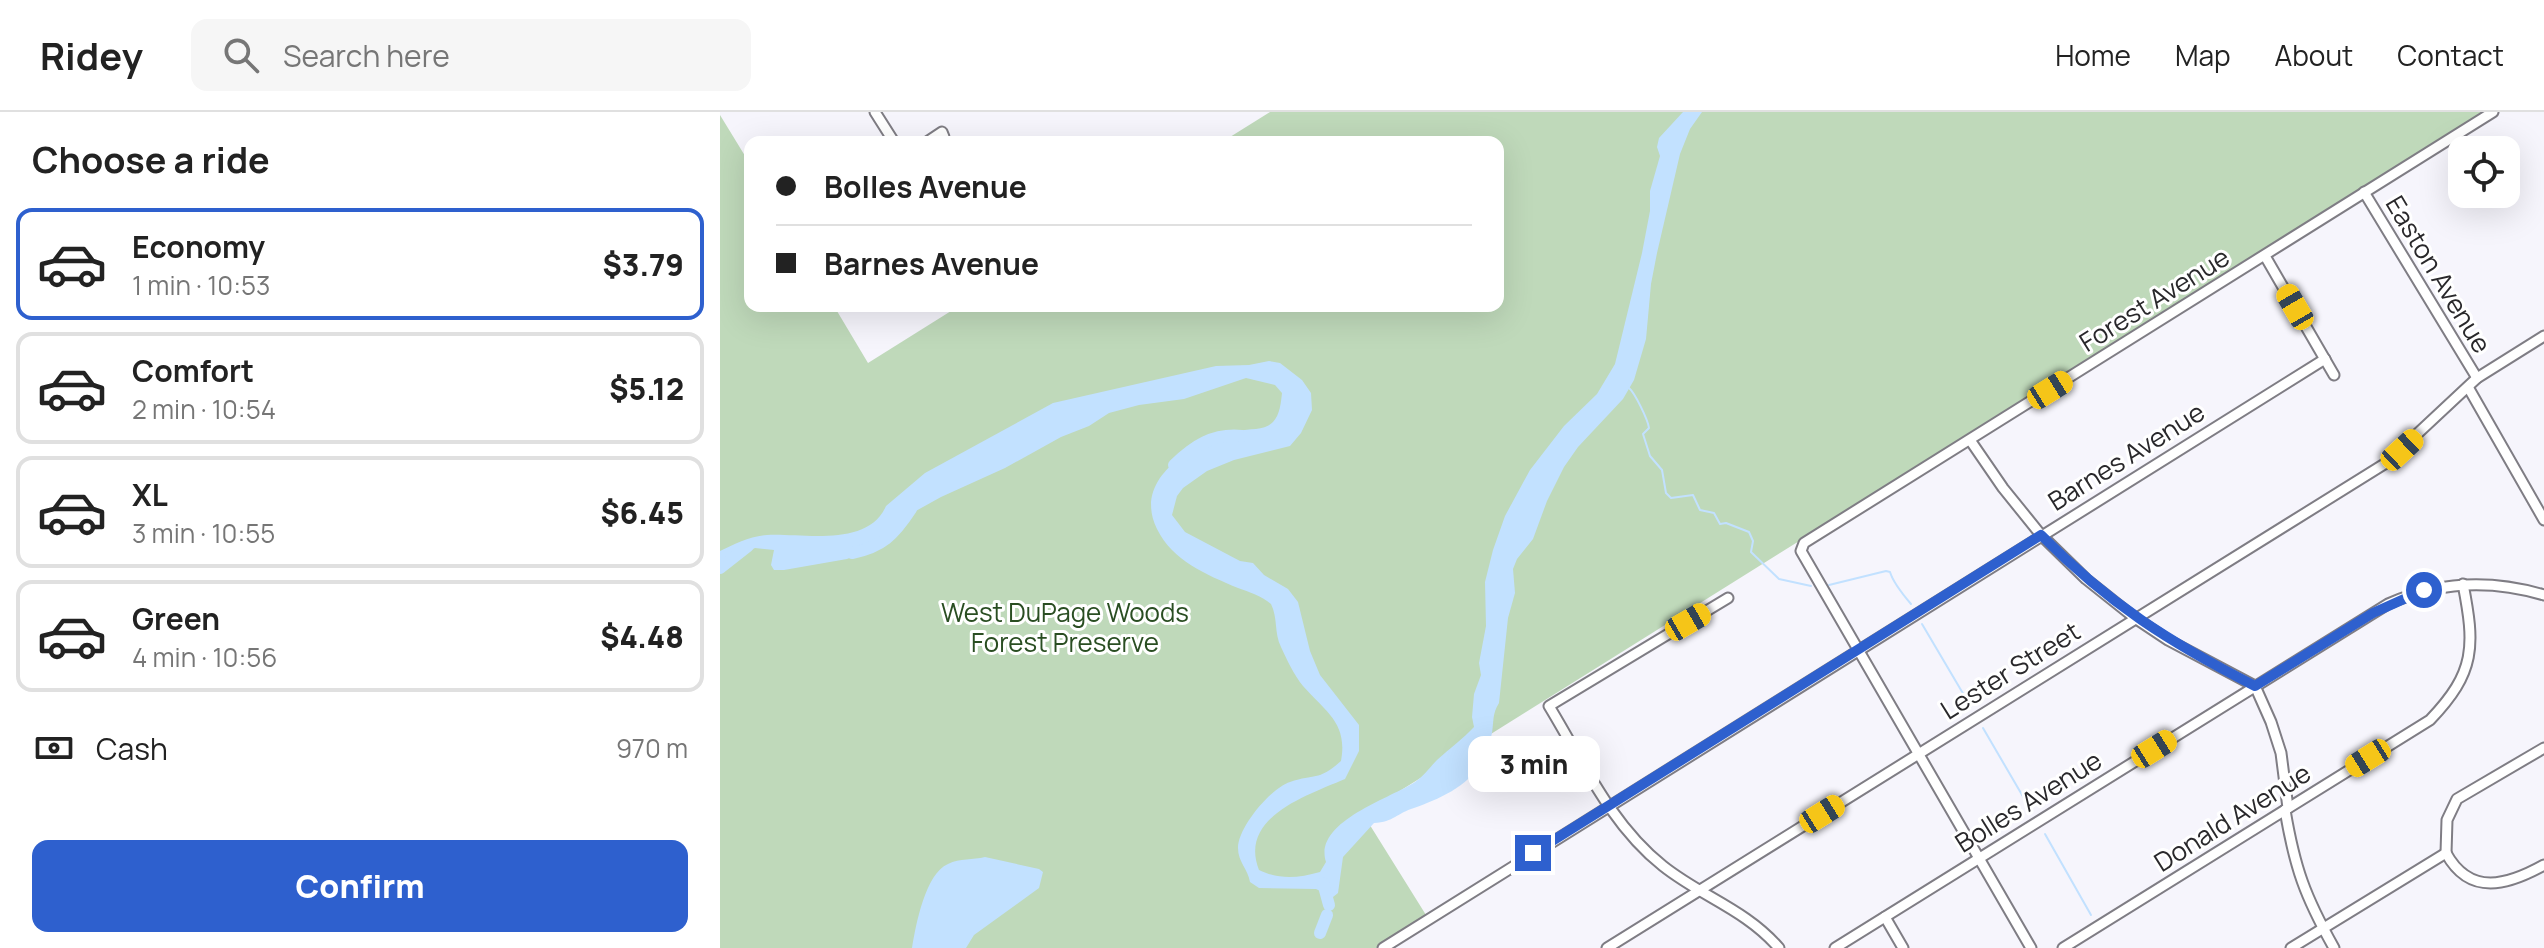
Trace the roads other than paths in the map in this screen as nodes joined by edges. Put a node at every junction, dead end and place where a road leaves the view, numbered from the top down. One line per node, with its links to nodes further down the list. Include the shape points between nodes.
1 (875, 112): 3 (street)
2 (2493, 112): 4 (street, Forest Avenue)
3 (890, 136)
4 (2364, 192): 5 (street, Forest Avenue); 9 (street, Easton Avenue)
5 (2265, 256): 7 (street); 11 (street, Forest Avenue)
6 (2544, 336): 9 (street, Lester Street)
7 (2325, 359): 8 (street); 13 (street, Barnes Avenue)
8 (2334, 375)
9 (2477, 378): 10 (street, Lester Street)
10 (2468, 387): 12 (street, Easton Avenue); 17 (street, Lester Street, via 2386,463)
11 (1970, 440): 13 (street); 18 (street, Forest Avenue, via 1804,543 1801,551)
12 (2544, 520)
13 (2041, 535): 17 (street); 18 (street, Barnes Avenue)
14 (2460, 584): 15 (street, Bolles Avenue); 19 (street, Bolles Avenue, via 2388,604); 23 (street, Donald Avenue, via 2469,619 2469,660 2452,695 2430,720)
15 (2544, 595)
16 (1728, 598): 22 (street, via 1549,706)
17 (2135, 618): 19 (street); 21 (street, Lester Street)
18 (1858, 649): 21 (street); 22 (street, Barnes Avenue)
19 (2255, 686): 23 (street, via 2281,753); 25 (street, Bolles Avenue)
20 (2544, 748): 24 (street, via 2457,799 2447,820)
21 (1918, 753): 25 (street); 27 (street, Lester Street)
22 (1608, 805): 27 (street, via 1647,852); 30 (street, Barnes Avenue)
23 (2286, 809): 29 (street, via 2297,873); 36 (street, Donald Avenue)
24 (2446, 853): 26 (street, via 2462,873 2481,883 2509,881); 29 (street)
25 (1979, 858): 28 (street, Bolles Avenue); 35 (street)
26 (2544, 865)
27 (1701, 889): 31 (street, Lester Street); 32 (street, via 1739,912)
28 (1885, 917): 33 (street, Bolles Avenue); 34 (street)
29 (2323, 928): 37 (street); 38 (street)
30 (1383, 948)
31 (1607, 948)
32 (1779, 948)
33 (1835, 948)
34 (1903, 948)
35 (2031, 948)
36 (2063, 948)
37 (2291, 948)
38 (2334, 948)

